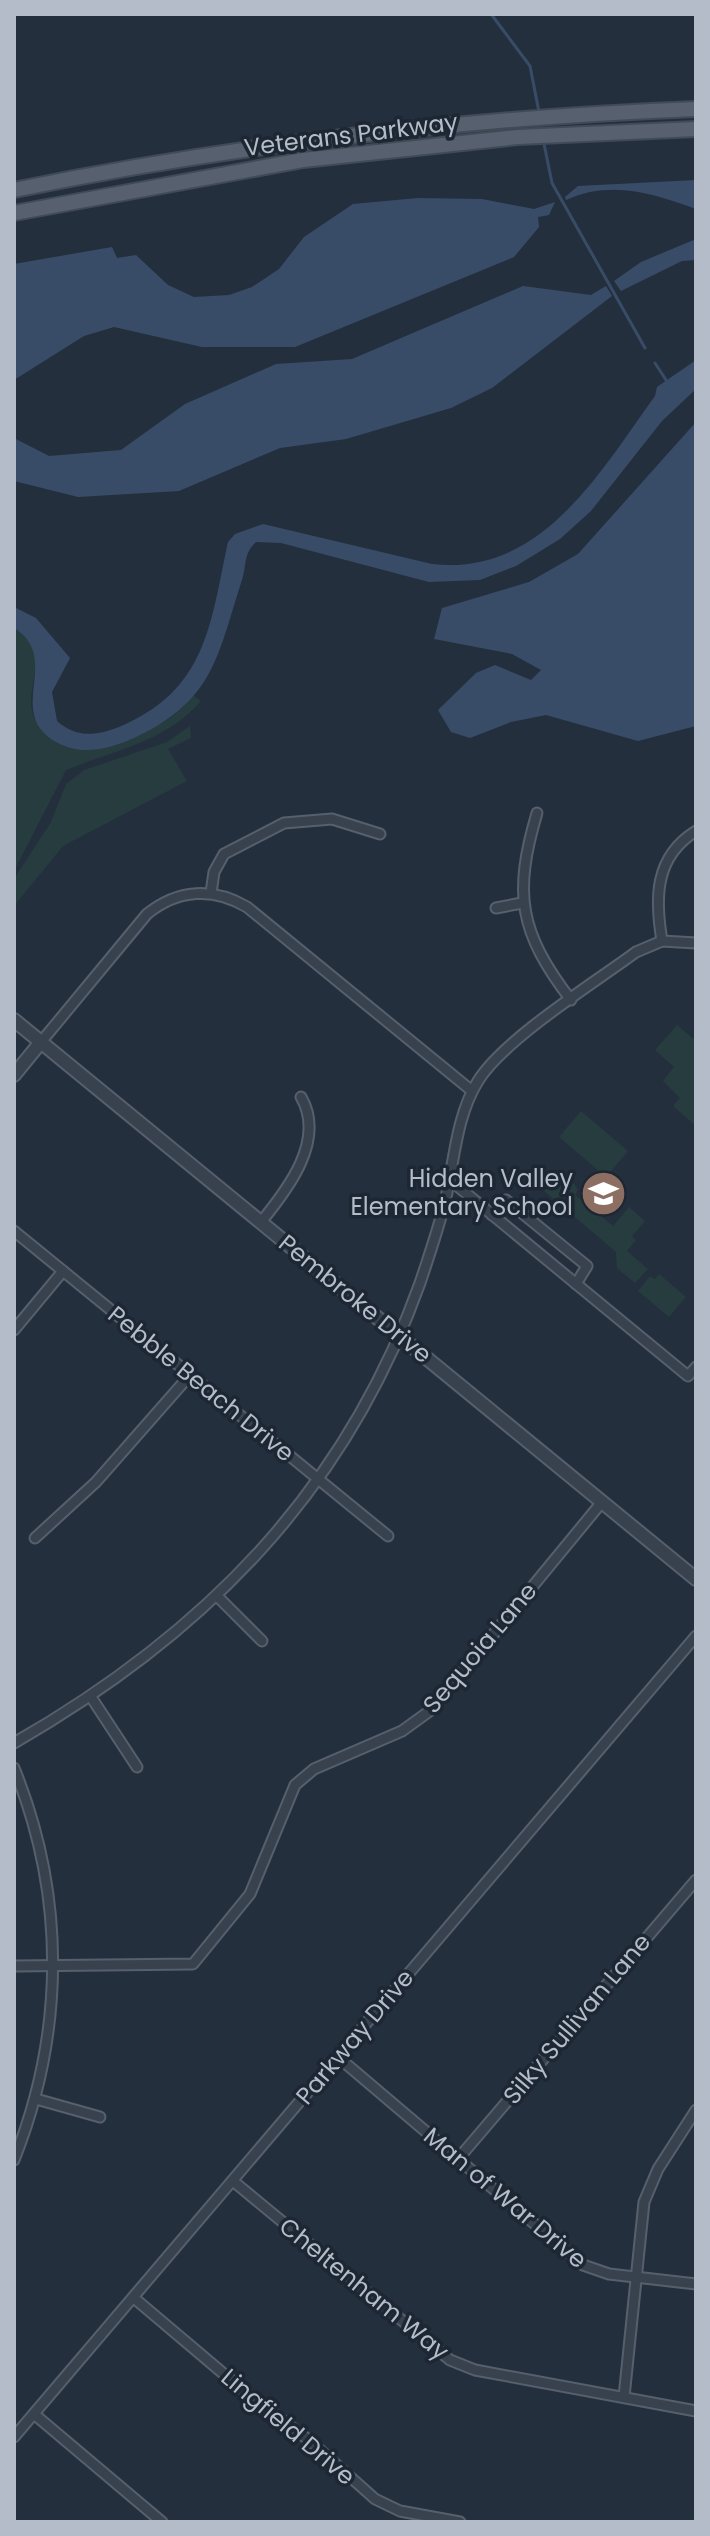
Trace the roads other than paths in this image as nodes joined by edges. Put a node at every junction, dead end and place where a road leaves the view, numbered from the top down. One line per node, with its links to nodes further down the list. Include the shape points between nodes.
1 (696, 109): 3 (main road, Veterans Parkway, via 515,118 297,142)
2 (696, 129): 4 (main road, Veterans Parkway, via 518,137 303,160)
3 (14, 190)
4 (14, 213)
5 (537, 813): 9 (street, via 524,855)
6 (696, 831): 11 (street, via 670,856 659,882)
7 (380, 834): 8 (street, via 332,819 284,823 224,854)
8 (211, 893): 15 (street, via 183,894 147,914); 17 (street, via 247,907)
9 (522, 903): 10 (street); 13 (street, via 533,943)
10 (496, 908)
11 (662, 941): 12 (street); 13 (street, via 636,952)
12 (696, 943)
13 (571, 1000): 17 (street, via 501,1053)
14 (14, 1020): 15 (street, Pembroke Drive)
15 (41, 1042): 16 (street); 21 (street, Pembroke Drive)
16 (14, 1075)
17 (472, 1091): 19 (street)
18 (301, 1097): 21 (street, via 311,1119 304,1153 291,1182)
19 (450, 1180): 20 (street); 26 (street, via 435,1239)
20 (492, 1215): 24 (street); 24 (street, via 506,1200 587,1266)
21 (261, 1222): 26 (street, Pembroke Drive)
22 (14, 1231): 23 (street, Pebble Beach Drive)
23 (63, 1271): 25 (street); 28 (street, Pebble Beach Drive)
24 (576, 1284): 27 (street, via 688,1376)
25 (14, 1330)
26 (398, 1335): 29 (street); 30 (street, Pembroke Drive)
27 (696, 1367)
28 (190, 1375): 29 (street, Pebble Beach Drive); 32 (street, via 96,1482)
29 (319, 1481): 31 (street, Pebble Beach Drive); 34 (street)
30 (602, 1502): 33 (street, Pembroke Drive); 42 (street, Sequoia Lane, via 431,1710 402,1731 314,1769 295,1785 250,1894 193,1964)
31 (388, 1536)
32 (35, 1538)
33 (696, 1579)
34 (218, 1597): 36 (street); 37 (street)
35 (696, 1636): 44 (street, Parkway Drive)
36 (262, 1641)
37 (91, 1697): 38 (street); 39 (street)
38 (14, 1743)
39 (137, 1767)
40 (14, 1768): 42 (street, via 43,1858)
41 (696, 1880): 48 (street, Silky Sullivan Lane)
42 (54, 1965): 43 (street, Sequoia Lane); 45 (street)
43 (14, 1966)
44 (338, 2057): 48 (street, Man of War Drive); 50 (street, Parkway Drive)
45 (36, 2099): 47 (street); 49 (street)
46 (696, 2110): 51 (street, via 650,2185)
47 (100, 2117)
48 (458, 2159): 51 (street, Man of War Drive, via 583,2265 600,2273)
49 (14, 2160)
50 (233, 2181): 53 (street, Parkway Drive); 54 (street, Cheltenham Way, via 450,2360 475,2370)
51 (636, 2277): 52 (street, Man of War Drive); 54 (street)
52 (696, 2284)
53 (134, 2298): 56 (street, Parkway Drive); 59 (street, Lingfield Drive, via 375,2499 400,2511)
54 (624, 2397): 55 (street, Cheltenham Way)
55 (696, 2411)
56 (34, 2414): 57 (street, Parkway Drive); 58 (street)
57 (14, 2437)
58 (162, 2522)
59 (460, 2522)

